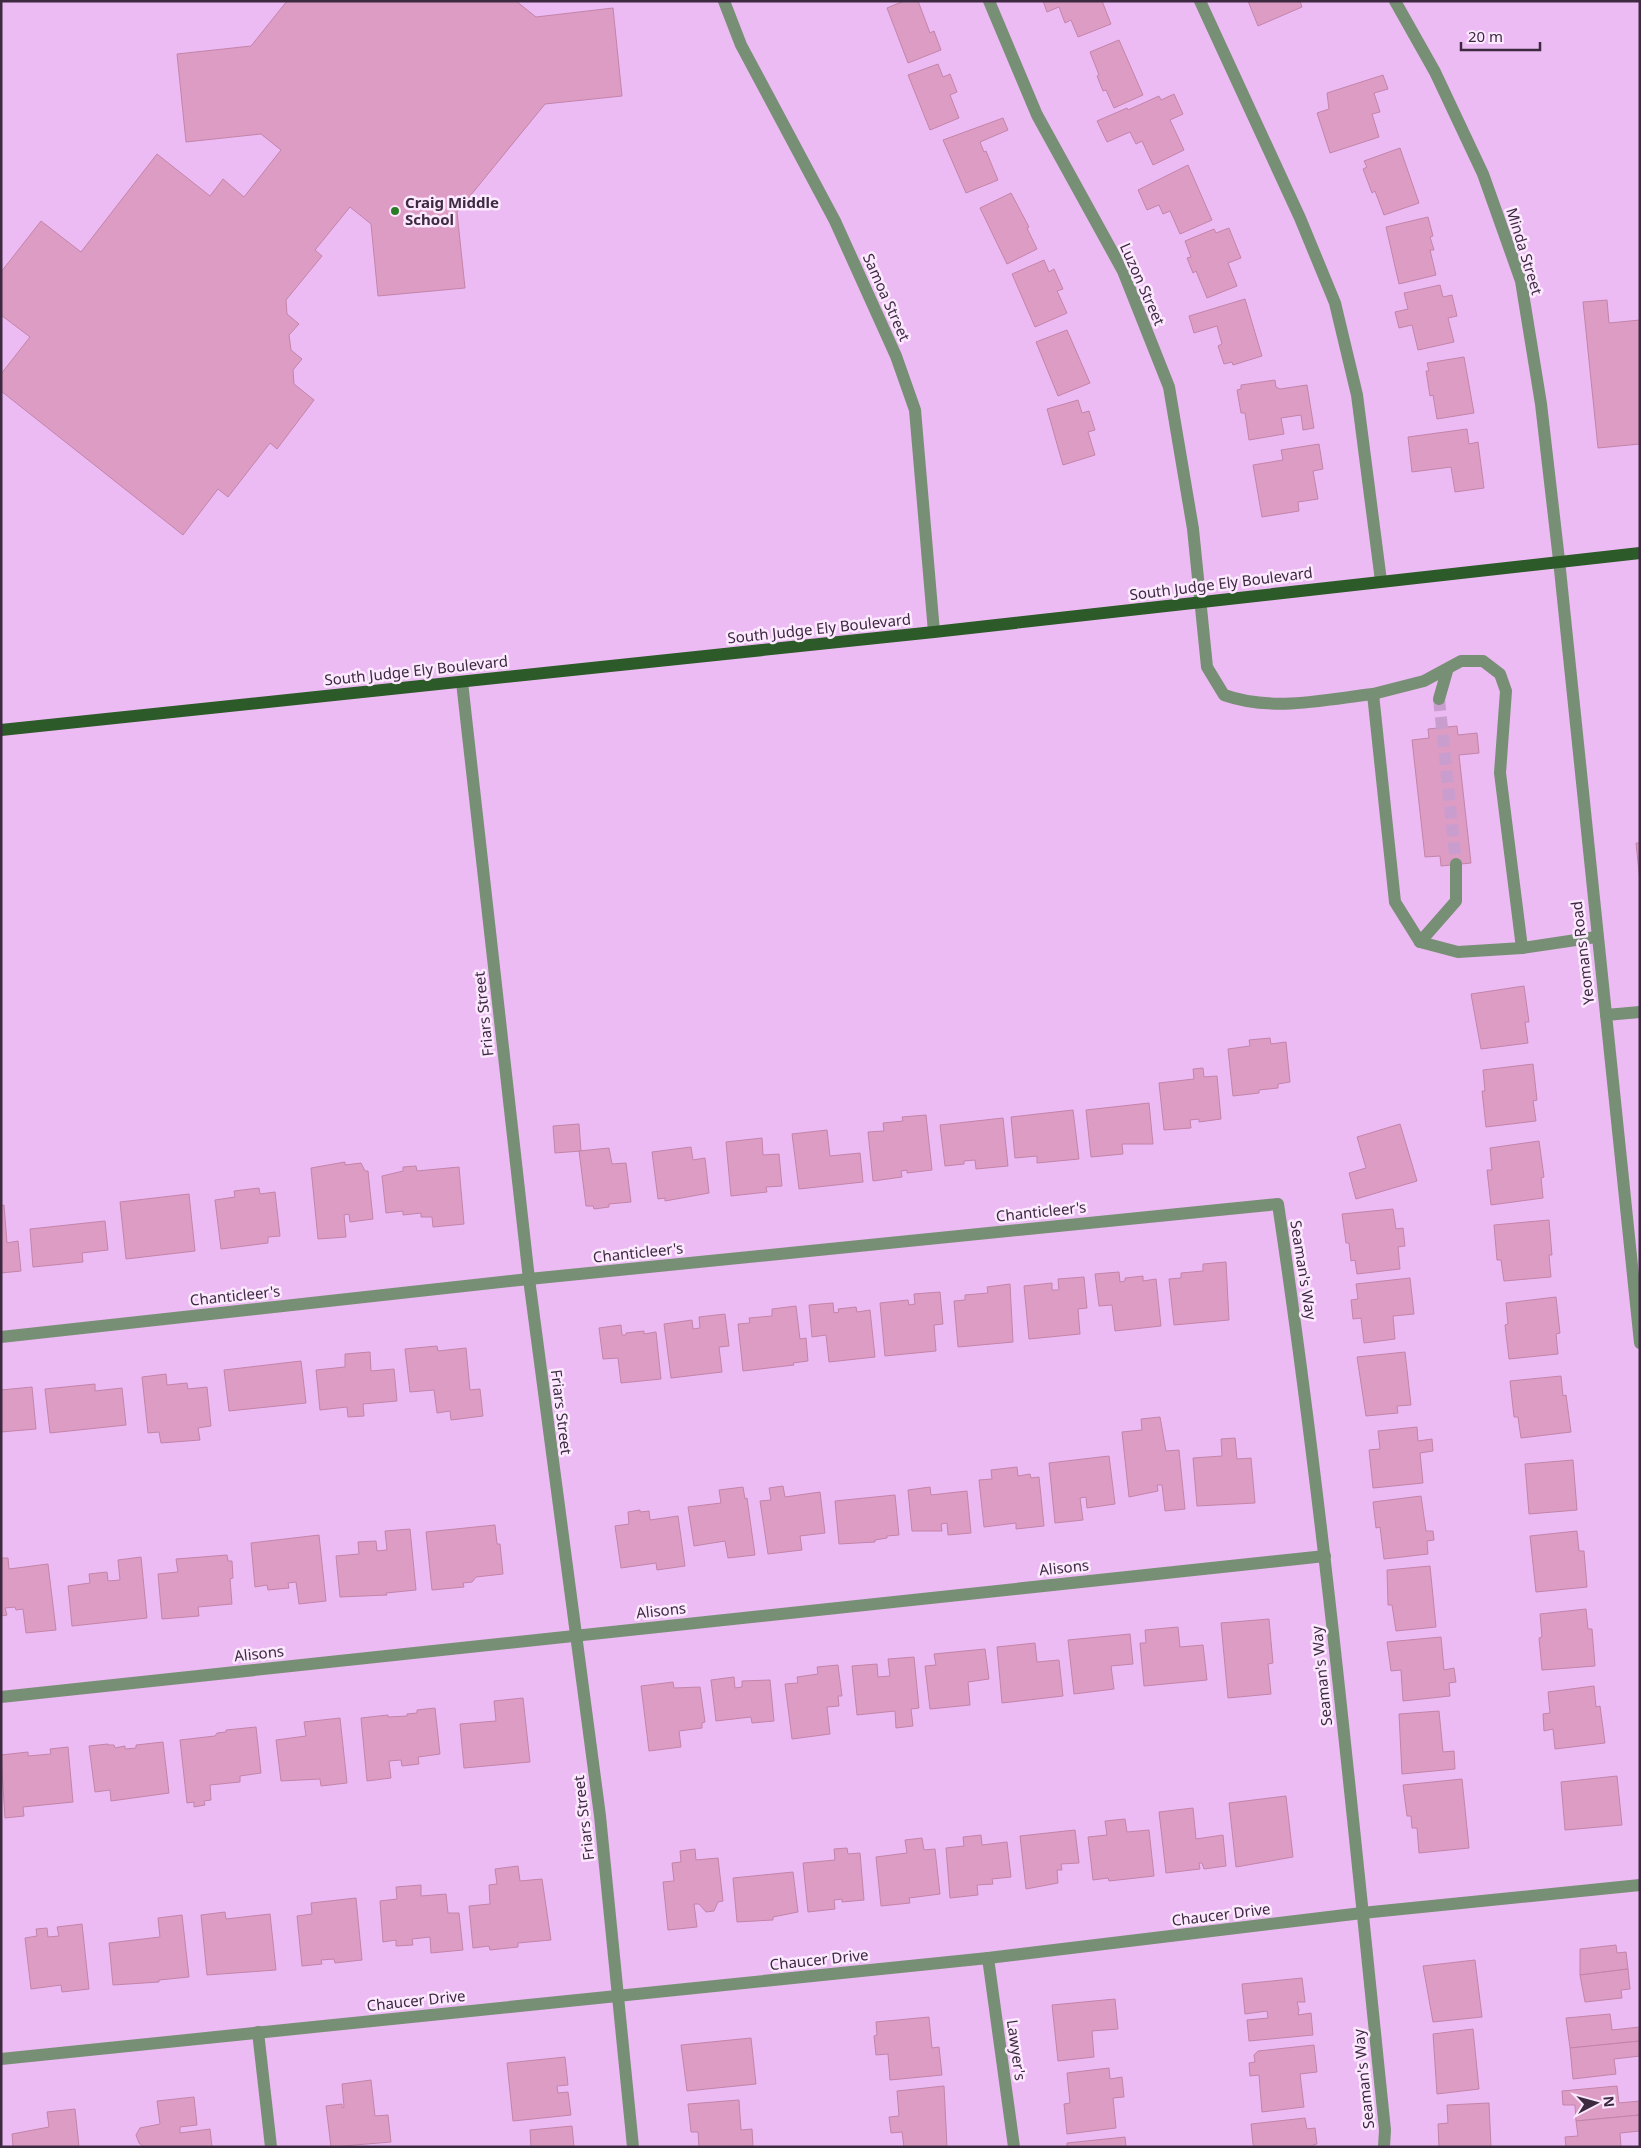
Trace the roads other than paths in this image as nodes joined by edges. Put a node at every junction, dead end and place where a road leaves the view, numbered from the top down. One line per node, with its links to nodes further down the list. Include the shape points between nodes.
1 (724, 1): 9 (street, Samoa Street, via 741,45 835,221 896,356 915,410)
2 (989, 1): 8 (street, Luzon Street, via 1037,116 1123,272 1169,387 1194,529)
3 (1200, 1): 7 (street, via 1300,218 1335,303 1357,396)
4 (1395, 1): 6 (street, Minda Street, via 1435,72 1483,174 1520,281 1541,404)
5 (1640, 552): 6 (main road, South Judge Ely Boulevard)
6 (1559, 560): 7 (main road, South Judge Ely Boulevard); 16 (street, Yeomans Road)
7 (1381, 581): 8 (main road, South Judge Ely Boulevard)
8 (1200, 601): 9 (main road, South Judge Ely Boulevard); 12 (street, Luzon Street, via 1207,667 1224,695 1242,701 1291,704)
9 (934, 632): 11 (main road, South Judge Ely Boulevard)
10 (1446, 671): 12 (street, via 1424,681); 13 (street); 18 (street, via 1461,661 1483,661 1500,674 1506,691 1500,773)
11 (462, 682): 14 (main road, South Judge Ely Boulevard); 22 (street, Friars Street)
12 (1373, 694): 17 (street, via 1395,902)
13 (1439, 699)
14 (1, 730)
15 (1456, 864): 17 (street, via 1456,901)
16 (1596, 937): 18 (street); 20 (street, Yeomans Road)
17 (1420, 942): 18 (street, via 1458,952)
18 (1522, 948)
19 (1640, 1012): 20 (street)
20 (1606, 1015): 24 (street, Yeomans Road)
21 (1278, 1204): 22 (street, Chanticleer's); 25 (street, Seaman's Way)
22 (529, 1279): 23 (street, Chanticleer's); 26 (street, Friars Street)
23 (1, 1337)
24 (1640, 1343)
25 (1325, 1556): 26 (street, Alisons); 29 (street, Seaman's Way)
26 (574, 1636): 27 (street, Alisons); 31 (street, Friars Street, via 600,1816)
27 (1, 1697)
28 (1640, 1885): 29 (street, Chaucer Drive)
29 (1362, 1913): 30 (street, Chaucer Drive); 37 (street, Seaman's Way, via 1385,2130)
30 (988, 1958): 31 (street, Chaucer Drive); 36 (street, Lawyer's)
31 (619, 1997): 32 (street, Chaucer Drive); 35 (street, Friars Street)
32 (258, 2032): 33 (street, Chaucer Drive); 34 (street)
33 (1, 2059)
34 (271, 2147)
35 (633, 2147)
36 (1014, 2147)
37 (1384, 2147)

